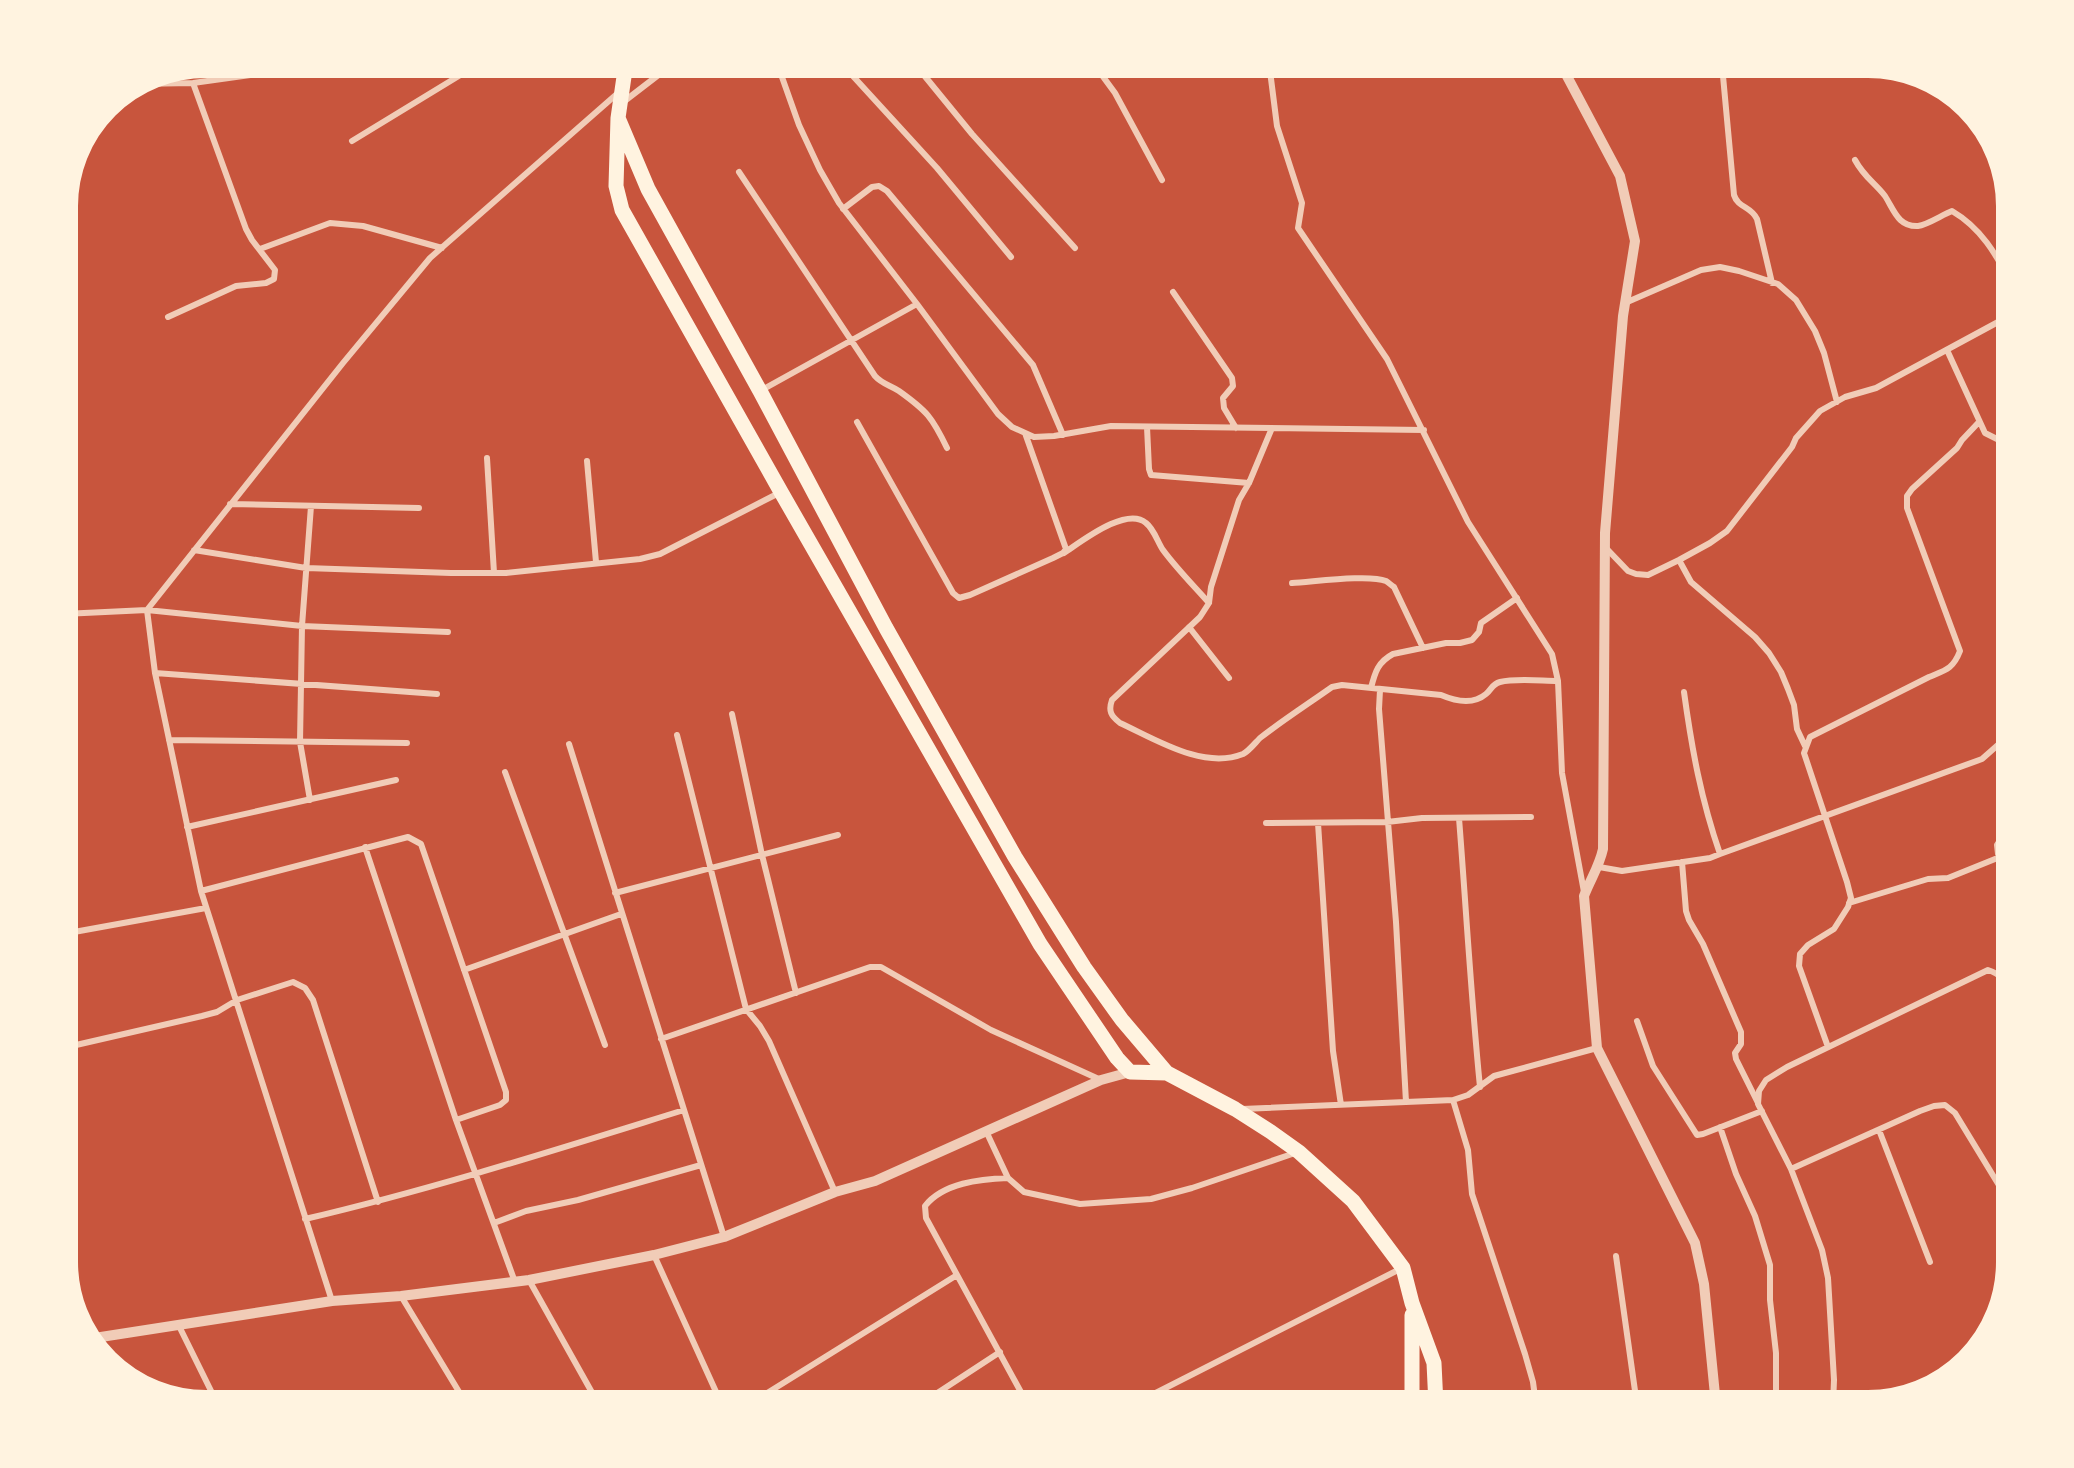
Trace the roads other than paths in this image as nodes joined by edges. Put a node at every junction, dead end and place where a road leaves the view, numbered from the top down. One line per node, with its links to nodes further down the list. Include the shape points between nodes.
1 (257, 74): 12 (street)
2 (462, 74): 16 (street)
3 (625, 74): 14 (main road)
4 (662, 74): 15 (street)
5 (781, 74): 20 (street, via 799,125)
6 (851, 74): 24 (street)
7 (923, 74): 22 (street)
8 (1101, 74): 19 (street)
9 (1270, 74): 41 (street, via 1277,126 1302,203 1298,228 1387,359)
10 (1566, 74): 28 (street, via 1620,176 1635,241)
11 (1724, 74): 26 (street, via 1734,195 1740,206 1748,207 1757,219)
12 (193, 83): 13 (street); 23 (street, via 246,229)
13 (156, 84)
14 (623, 88): 15 (main road); 21 (street)
15 (619, 112): 34 (main road, via 648,189); 49 (main road, via 616,186 622,210)
16 (352, 141)
17 (1855, 160): 25 (street, via 1863,175 1885,196 1895,215 1907,225 1920,226 1952,212 1994,249)
18 (739, 172): 32 (street)
19 (1162, 180)
20 (843, 209): 29 (street); 43 (street, via 872,187 887,191 1033,365)
21 (442, 248): 23 (street, via 363,226 330,223); 50 (street, via 350,354)
22 (1075, 248)
23 (260, 249): 30 (street, via 275,270 274,279 236,286)
24 (1011, 257)
25 (2000, 261)
26 (1772, 283): 28 (street, via 1720,267 1701,270); 35 (street, via 1796,300 1815,332)
27 (1173, 292): 39 (street, via 1232,378 1233,386 1222,398)
28 (1625, 303): 53 (street)
29 (917, 304): 32 (street); 42 (street, via 998,414)
30 (168, 317)
31 (2000, 321): 33 (street)
32 (851, 340): 34 (street); 45 (street, via 882,384 920,406 935,422)
33 (1947, 350): 35 (street, via 1876,388); 37 (street)
34 (760, 391): 124 (main road, via 1015,857 1084,967)
35 (1836, 402): 56 (street, via 1820,411 1796,438 1727,531)
36 (857, 422): 55 (street, via 959,598)
37 (1979, 422): 44 (street, via 1985,433); 84 (street, via 1907,496 1907,508 1960,651 1956,662 1810,737)
38 (1147, 427): 39 (street); 43 (street, via 1111,426); 48 (street, via 1151,475)
39 (1236, 428): 40 (street)
40 (1272, 428): 41 (street); 48 (street)
41 (1424, 430): 61 (street, via 1468,522)
42 (1024, 433): 43 (street, via 1034,437); 55 (street, via 1065,542)
43 (1063, 435)
44 (2000, 440)
45 (947, 448)
46 (487, 458): 59 (street)
47 (587, 461): 57 (street)
48 (1249, 483): 62 (street, via 1239,500)
49 (781, 492): 57 (street, via 660,554); 123 (main road, via 1040,944)
50 (230, 504): 51 (street); 54 (street)
51 (311, 506): 52 (street); 58 (street)
52 (419, 508)
53 (1605, 547): 56 (street, via 1636,574 1648,575); 102 (street, via 1604,849)
54 (194, 550): 58 (street); 63 (street)
55 (1063, 554): 62 (street, via 1108,525 1120,520 1140,520)
56 (1679, 560): 84 (street, via 1690,582 1747,629 1769,653 1788,689)
57 (596, 562): 59 (street)
58 (306, 568): 59 (street); 65 (street)
59 (494, 573)
60 (1292, 583): 68 (street, via 1387,581 1394,587)
61 (1516, 598): 68 (street, via 1481,622 1472,640); 71 (street, via 1552,654)
62 (1209, 603): 66 (street)
63 (147, 610): 64 (street); 65 (street); 69 (street)
64 (74, 613)
65 (302, 626): 67 (street); 72 (street)
66 (1189, 627): 70 (street); 73 (street, via 1112,700 1109,708 1120,723 1181,752 1202,757 1245,753 1332,687)
67 (448, 632)
68 (1423, 648): 73 (street, via 1385,658 1377,667)
69 (155, 673): 72 (street); 79 (street)
70 (1229, 678)
71 (1558, 681): 74 (street, via 1503,681 1470,702 1441,695); 106 (street, via 1562,773)
72 (302, 684): 76 (street); 80 (street)
73 (1371, 688): 74 (street)
74 (1380, 690): 91 (street)
75 (1684, 693): 99 (street, via 1706,813)
76 (437, 694)
77 (732, 714): 98 (street)
78 (677, 735): 103 (street)
79 (169, 740): 80 (street); 94 (street)
80 (300, 742): 81 (street); 87 (street)
81 (406, 743)
82 (569, 744): 105 (street)
83 (1999, 744): 88 (street, via 1982,759)
84 (1805, 746): 88 (street, via 1803,753)
85 (505, 772): 111 (street)
86 (396, 780): 87 (street)
87 (310, 800): 94 (street)
88 (1826, 816): 99 (street); 107 (street)
89 (1459, 818): 90 (street); 91 (street); 126 (street)
90 (1531, 818)
91 (1387, 822): 93 (street); 128 (street)
92 (1266, 823): 93 (street)
93 (1318, 823): 130 (street, via 1333,1051)
94 (187, 827): 104 (street)
95 (838, 835): 98 (street)
96 (2000, 840): 100 (street, via 1996,845)
97 (365, 848): 104 (street); 112 (street, via 408,837 421,844); 134 (street)
98 (762, 855): 103 (street); 114 (street)
99 (1720, 855): 101 (street)
100 (2000, 857): 107 (street, via 1948,878 1928,879)
101 (1682, 862): 102 (street, via 1622,871); 129 (street, via 1686,911 1741,1032 1736,1059)
102 (1599, 867): 106 (street)
103 (711, 869): 105 (street); 116 (street)
104 (201, 891): 108 (street)
105 (615, 893): 109 (street)
106 (1584, 896): 122 (street)
107 (1850, 903): 121 (street, via 1834,929 1800,954 1799,966)
108 (206, 908): 110 (street); 115 (street)
109 (621, 914): 111 (street); 118 (street)
110 (74, 932)
111 (564, 933): 112 (street); 120 (street)
112 (464, 970): 134 (street, via 506,1100 500,1106)
113 (2000, 975): 121 (street, via 1988,970)
114 (796, 993): 116 (street); 125 (street, via 870,967 881,967 991,1030)
115 (237, 1000): 119 (street, via 217,1012); 145 (street, via 293,982 305,988 313,1000); 146 (street)
116 (746, 1009): 118 (street); 144 (street, via 769,1041)
117 (1637, 1021): 135 (street, via 1653,1066 1697,1135)
118 (661, 1039): 132 (street)
119 (74, 1045)
120 (605, 1045)
121 (1828, 1047): 129 (street, via 1766,1080 1759,1090)
122 (1597, 1048): 126 (street, via 1494,1076); 174 (street, via 1695,1244 1704,1284)
123 (1130, 1072): 124 (main road); 125 (street)
124 (1167, 1073): 131 (main road)
125 (1101, 1080): 137 (street)
126 (1480, 1087): 127 (street)
127 (1453, 1100): 128 (street); 172 (street, via 1468,1150 1472,1194)
128 (1406, 1102): 130 (street)
129 (1758, 1104): 133 (street)
130 (1341, 1105): 131 (street)
131 (1235, 1109): 138 (main road)
132 (684, 1110): 139 (street); 141 (street)
133 (1762, 1111): 135 (street); 140 (street)
134 (456, 1120): 141 (street)
135 (1720, 1127): 175 (street, via 1770,1265)
136 (1879, 1130): 140 (street); 143 (street, via 1945,1105 1955,1113); 151 (street)
137 (986, 1131): 142 (street); 144 (street, via 875,1180)
138 (1299, 1152): 142 (street, via 1151,1199 1080,1204 1024,1192); 152 (main road, via 1353,1201)
139 (701, 1165): 147 (street); 148 (street)
140 (1791, 1169): 176 (street, via 1819,1241 1828,1278)
141 (476, 1174): 145 (street); 147 (street)
142 (1008, 1178): 153 (street, via 981,1179 948,1189 925,1206 926,1218)
143 (2000, 1187)
144 (835, 1192): 148 (street)
145 (378, 1202): 146 (street)
146 (305, 1220): 157 (street)
147 (494, 1223): 155 (street)
148 (724, 1237): 149 (street)
149 (654, 1255): 154 (street); 165 (street)
150 (1616, 1256): 173 (street)
151 (1930, 1262)
152 (1402, 1268): 158 (main road); 169 (street)
153 (957, 1275): 161 (street); 166 (street)
154 (529, 1280): 155 (street); 164 (street)
155 (516, 1282): 156 (street)
156 (401, 1296): 157 (street); 163 (street)
157 (332, 1301): 159 (street)
158 (1412, 1303): 170 (main road); 171 (main road, via 1434,1363)
159 (178, 1326): 160 (street); 162 (street)
160 (97, 1337)
161 (1000, 1352): 167 (street); 168 (street)
162 (212, 1394)
163 (460, 1394)
164 (593, 1394)
165 (717, 1394)
166 (766, 1394)
167 (936, 1394)
168 (1022, 1394)
169 (1154, 1394)
170 (1412, 1394)
171 (1435, 1394)
172 (1535, 1394)
173 (1635, 1394)
174 (1715, 1394)
175 (1776, 1394)
176 (1833, 1394)

